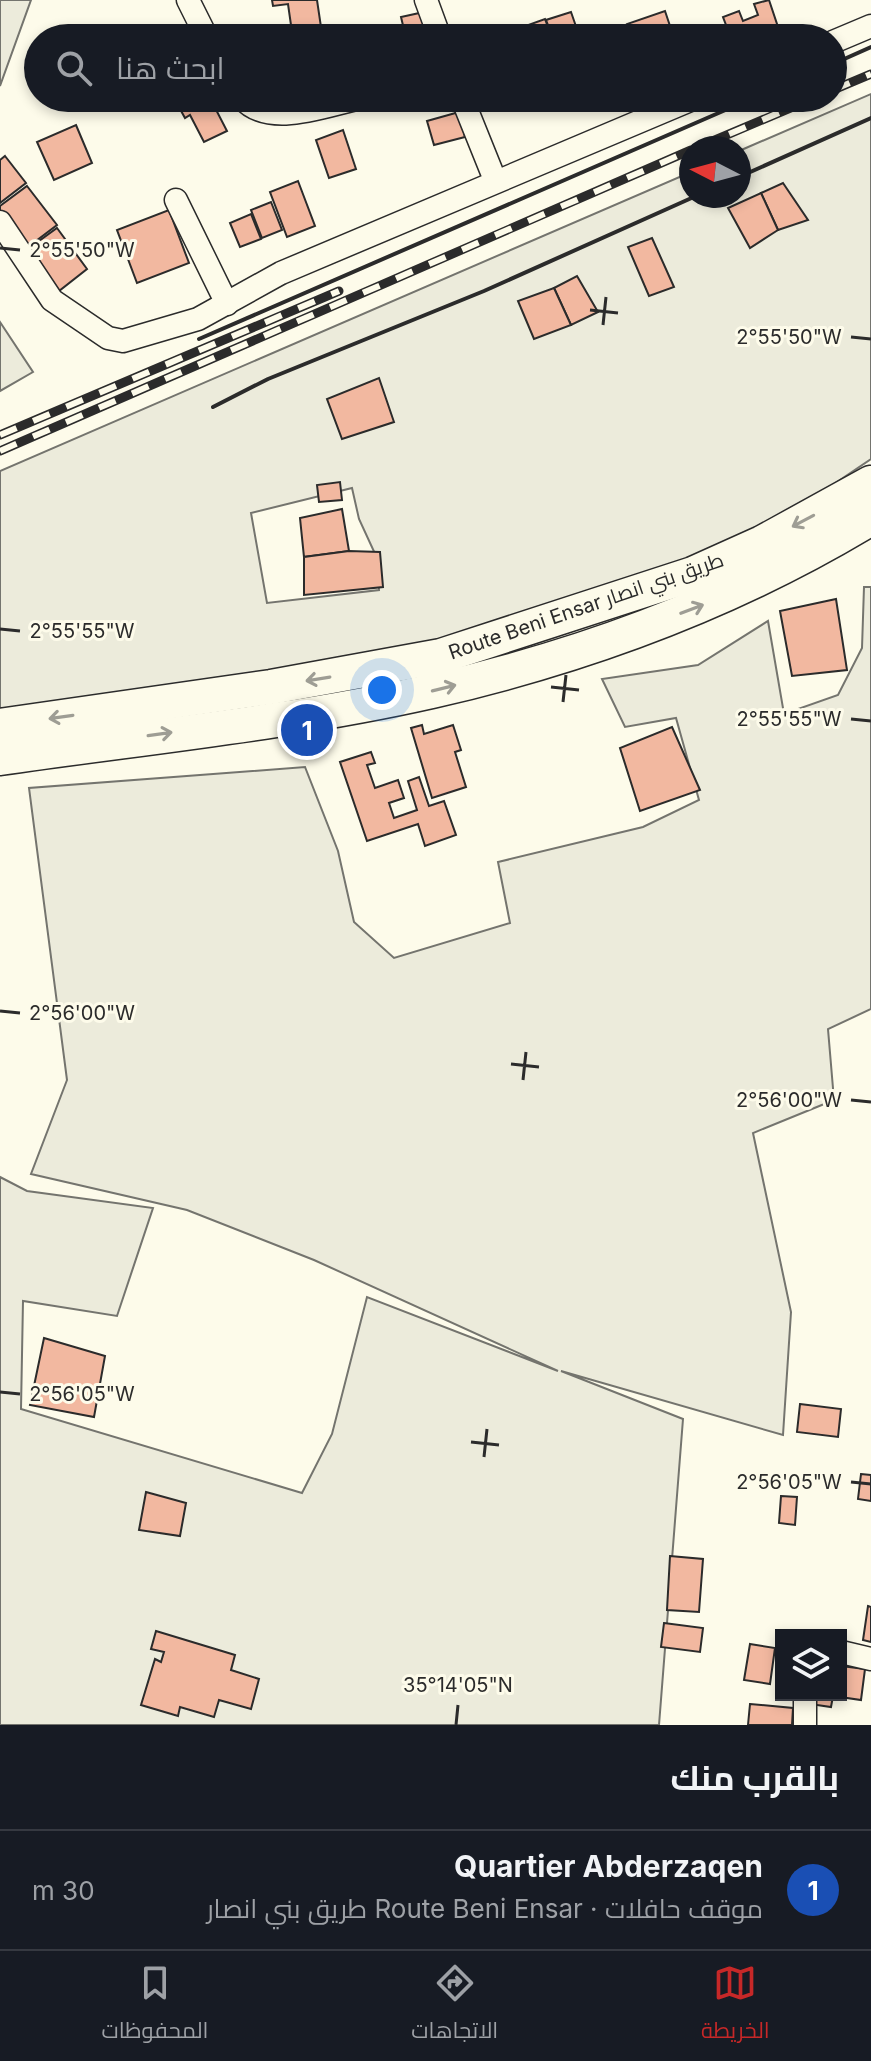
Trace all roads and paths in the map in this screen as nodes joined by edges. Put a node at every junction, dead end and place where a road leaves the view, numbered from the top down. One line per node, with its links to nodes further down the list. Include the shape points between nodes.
1 (188, 0): 3 (street)
2 (426, 0): 4 (street)
3 (200, 24)
4 (435, 24)
5 (871, 26): 6 (street)
6 (847, 36)
7 (263, 112): 8 (street)
8 (293, 112)
9 (468, 112): 11 (street)
10 (661, 112): 11 (street)
11 (495, 180): 14 (street, via 281,273)
12 (176, 200): 14 (street)
13 (0, 222): 14 (street, via 52,300 108,338 123,341 168,330)
14 (227, 304)
15 (871, 483): 17 (highway, Route Beni Ensar طريق بني انصار, one-way to 17, via 693,574 441,656)
16 (871, 518): 18 (highway, Route Beni Ensar طريق بني انصار, one-way to 16, via 362,705 492,676 695,608 763,578)
17 (0, 726)
18 (0, 758)
19 (847, 1653): 20 (street)
20 (871, 1659)
21 (805, 1701): 22 (street)
22 (805, 1725)

